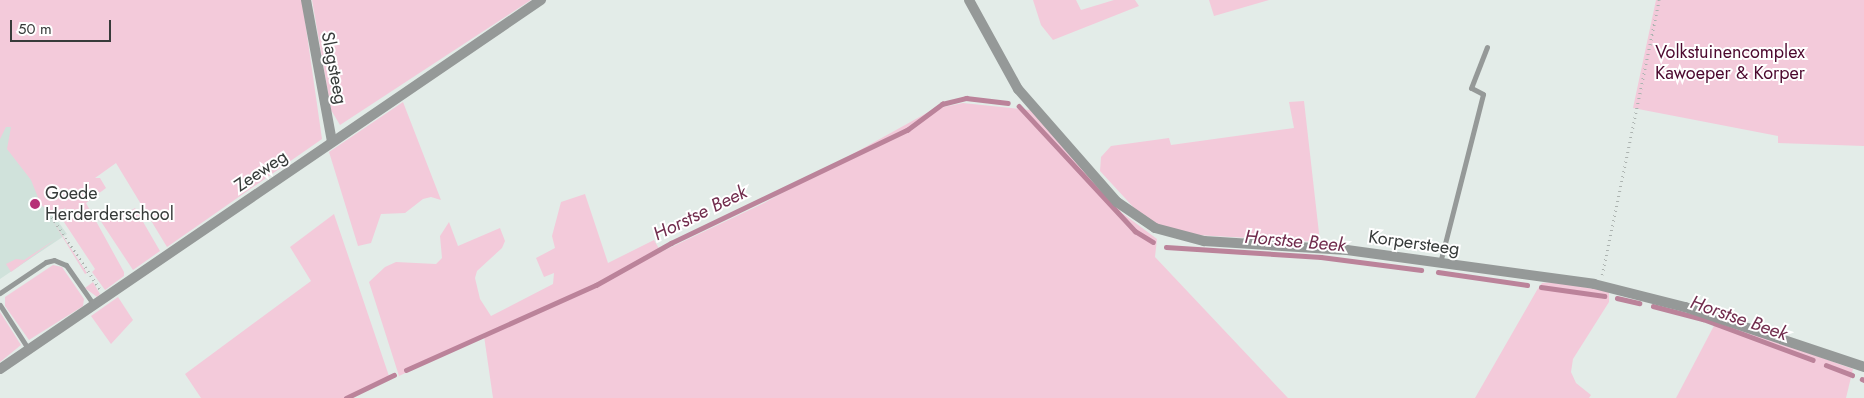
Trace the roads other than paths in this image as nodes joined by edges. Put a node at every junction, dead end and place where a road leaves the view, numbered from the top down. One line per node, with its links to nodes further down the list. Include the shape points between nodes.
1 (306, 0): 5 (street, Slagsteeg, via 312,48)
2 (541, 0): 5 (street, Zeeweg)
3 (969, 0): 6 (street, Korpersteeg, via 1018,89 1117,202 1155,228 1204,242 1347,250)
4 (1487, 47): 6 (lane, via 1471,88 1482,94)
5 (332, 142): 9 (street, Zeeweg)
6 (1440, 263): 11 (street, Korpersteeg, via 1600,286 1685,307)
7 (0, 293): 9 (lane, via 54,260 66,265)
8 (0, 305): 10 (lane)
9 (94, 305): 10 (street, Zeeweg)
10 (29, 350): 12 (street, Zeeweg)
11 (1864, 368)
12 (0, 369)

